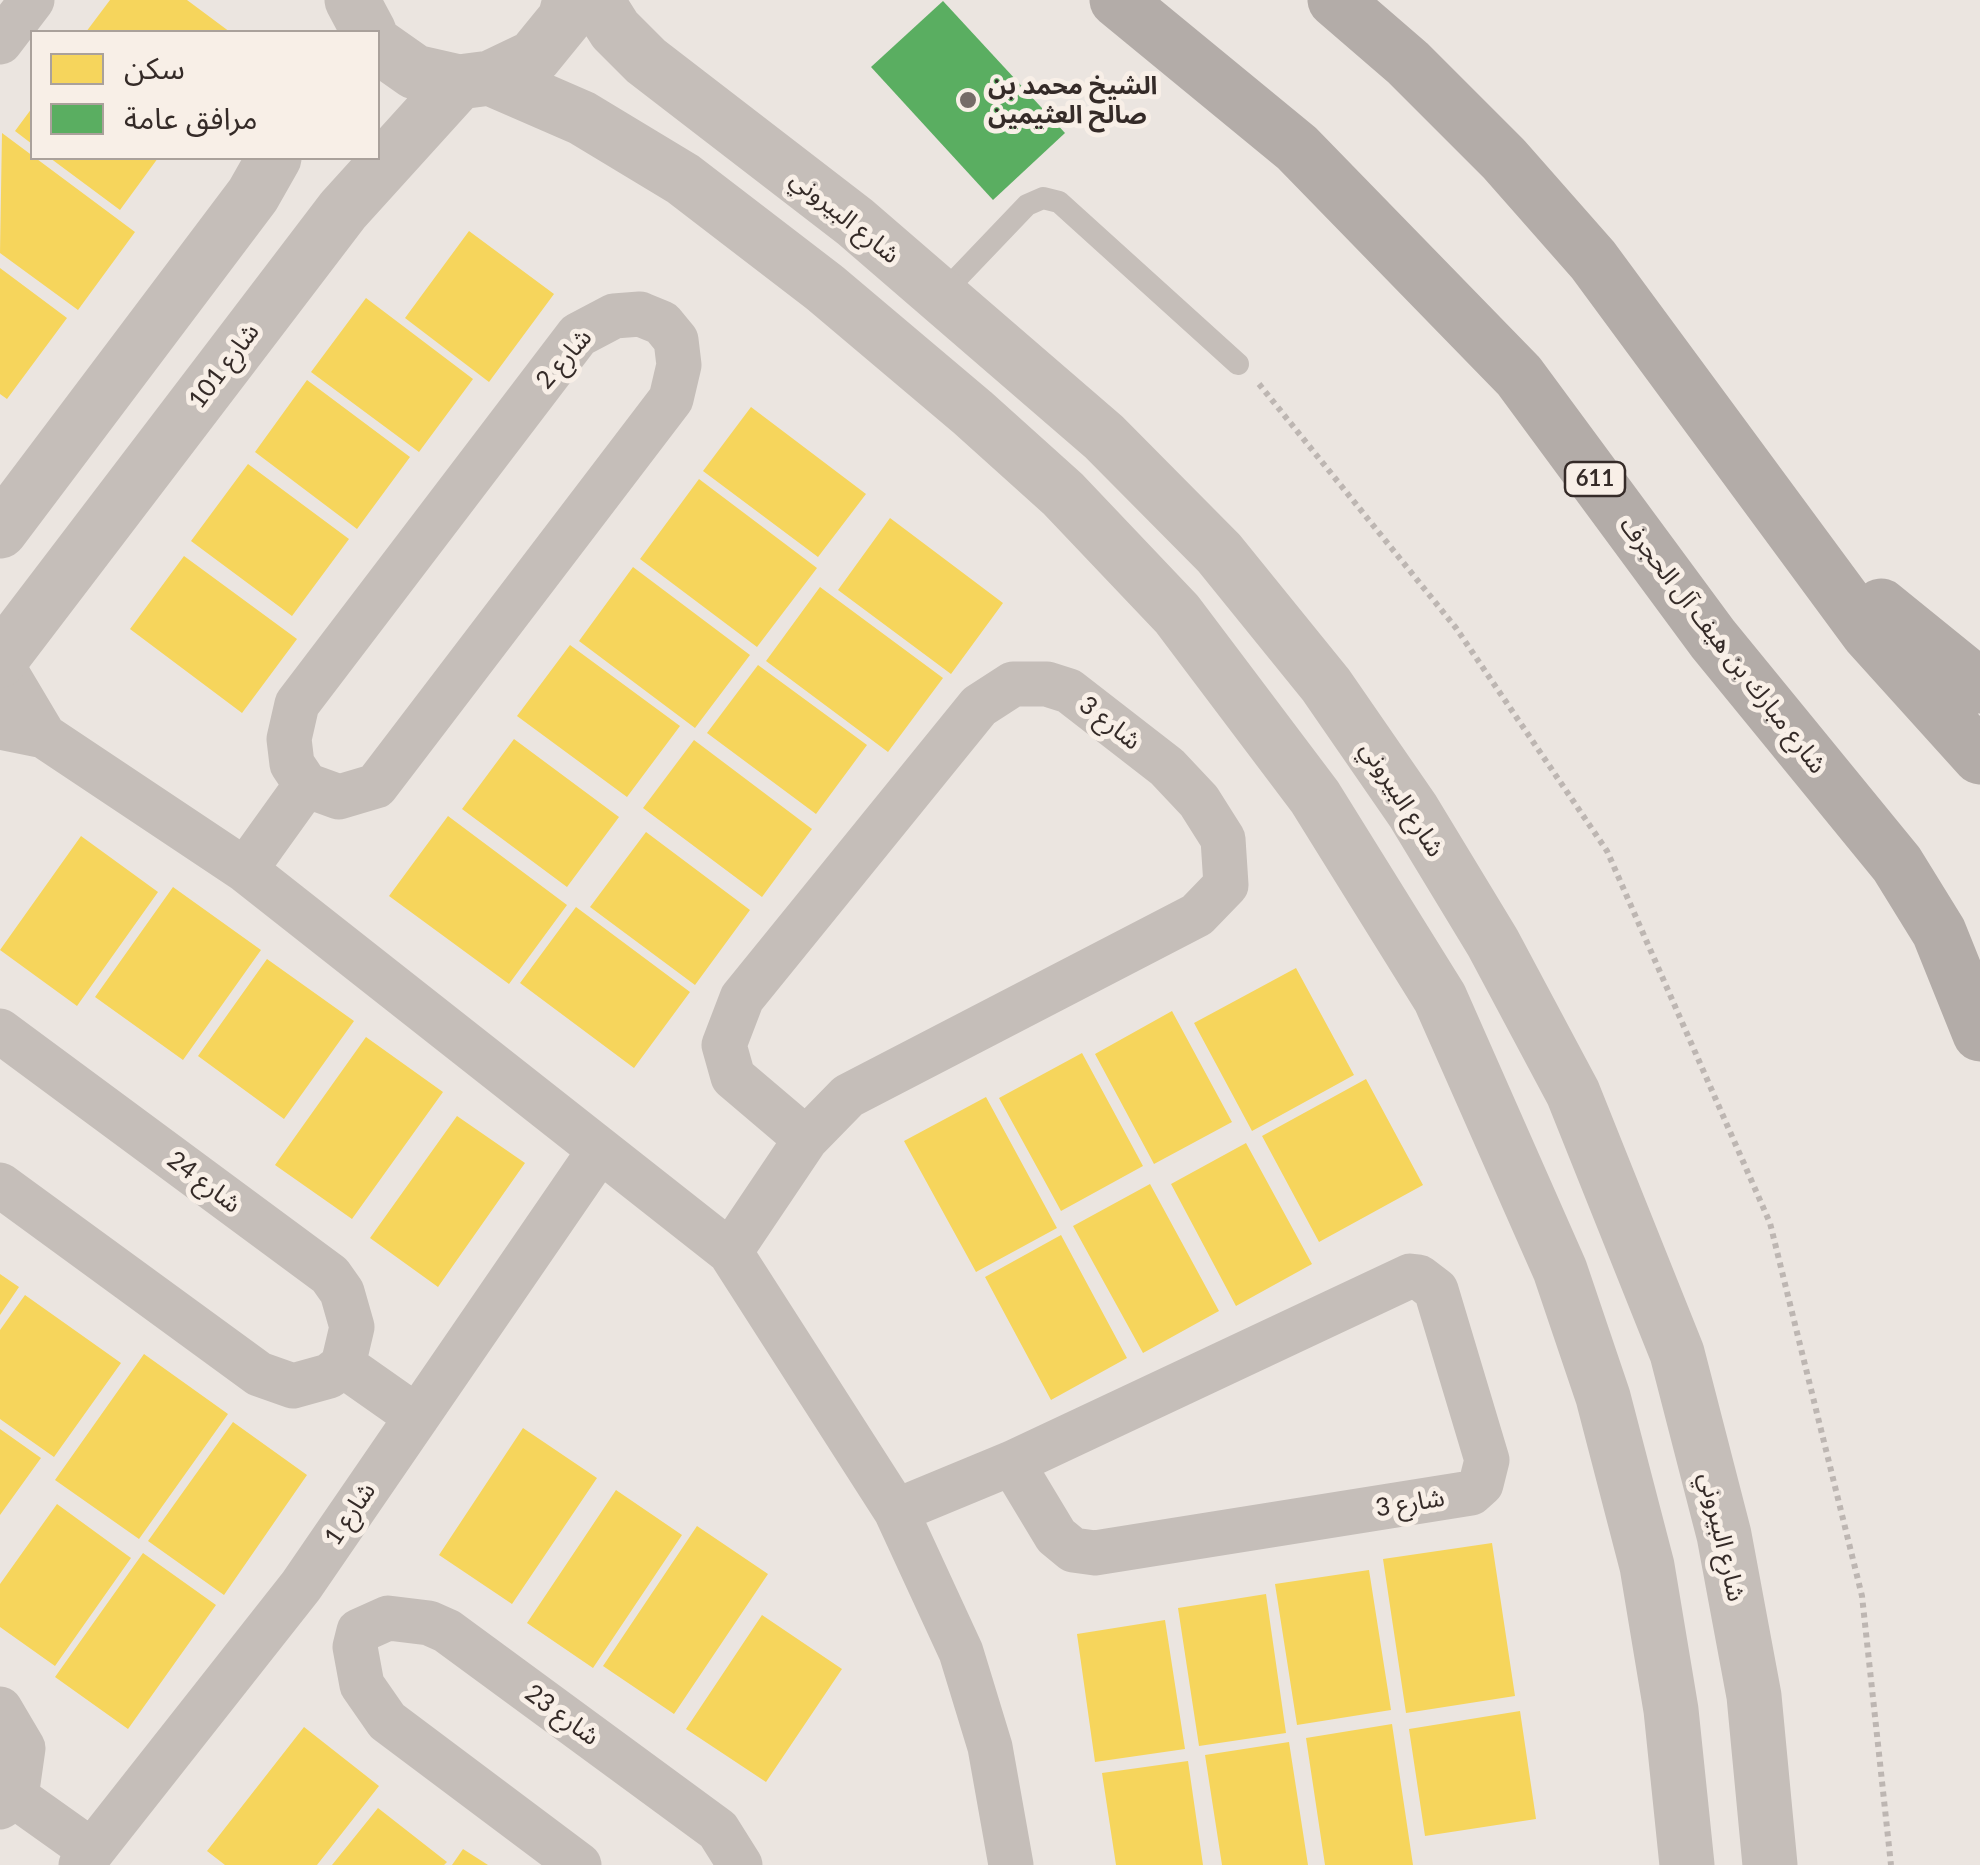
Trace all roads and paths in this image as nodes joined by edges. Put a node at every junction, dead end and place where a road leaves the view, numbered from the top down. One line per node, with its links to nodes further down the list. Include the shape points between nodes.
1 (32, 0): 6 (street)
2 (570, 0): 8 (street, via 565,19 534,57)
3 (596, 0): 10 (street, شارع البيروني, via 646,61)
4 (1117, 0): 26 (main road, شارع مبارك بن هيف آل الحجرف / 611, via 1297,148 1519,376 1713,639 1897,864 1939,932)
5 (1335, 0): 13 (main road, via 1504,158 1593,260)
6 (0, 42)
7 (380, 43): 8 (street, via 415,72)
8 (474, 80): 14 (street, شارع 101, via 342,210); 17 (street, via 582,118 683,179 825,288 1063,494 1177,614)
9 (273, 160): 12 (street)
10 (941, 295): 11 (lane, via 1027,205 1043,198 1058,202); 15 (street, شارع البيروني, via 1104,437 1206,540)
11 (1238, 364): 45 (path, via 1277,401 1456,628 1608,852 1770,1223 1862,1596)
12 (0, 530)
13 (1793, 532): 16 (main road); 20 (main road, via 1868,633)
14 (0, 661): 19 (street)
15 (1320, 676): 17 (street, via 1302,721 1287,726); 21 (street, شارع البيروني)
16 (1980, 686)
17 (1254, 713): 23 (street)
18 (0, 727): 19 (street)
19 (44, 736): 24 (street)
20 (1980, 757)
21 (1384, 769): 23 (street, via 1338,768 1321,779); 44 (street, شارع البيروني, via 1494,943 1574,1092 1677,1353 1724,1535 1751,1678)
22 (306, 785): 22 (street, شارع 2, via 339,797 376,786 671,400 680,365 676,340 662,323 640,314 614,316 578,336 297,704 289,739 292,764); 24 (street)
23 (1316, 797): 43 (street, via 1440,998 1560,1270 1603,1397 1646,1566 1671,1710)
24 (245, 870): 28 (street)
25 (0, 1031): 31 (street, شارع 24, via 330,1276 352,1327)
26 (1980, 1034)
27 (806, 1140): 27 (street, شارع 3, via 848,1096 1198,915 1226,885 1224,839 1199,801 1068,691 1013,684 979,706 742,998 724,1045 733,1077); 30 (street, شارع 3)
28 (600, 1150): 30 (street); 32 (street, شارع 1)
29 (0, 1185): 31 (street, via 259,1374 293,1386)
30 (730, 1252): 34 (street)
31 (343, 1365): 32 (street)
32 (417, 1417): 35 (street, شارع 1)
33 (1012, 1463): 33 (street, شارع 3, via 1056,1536 1072,1550 1095,1553 1470,1493 1481,1484 1487,1460 1436,1290 1410,1276); 34 (street, شارع 3)
34 (896, 1511): 42 (street, via 961,1652 990,1747)
35 (301, 1586): 36 (street); 39 (street, شارع 1)
36 (359, 1632): 40 (street, via 362,1685 387,1722); 41 (street, شارع 23, via 388,1618 447,1631 718,1830)
37 (0, 1709): 38 (street, via 23,1748)
38 (8, 1802): 39 (street)
39 (86, 1858)
40 (578, 1865)
41 (740, 1865)
42 (1010, 1865)
43 (1687, 1865)
44 (1770, 1865)
45 (1891, 1865)

